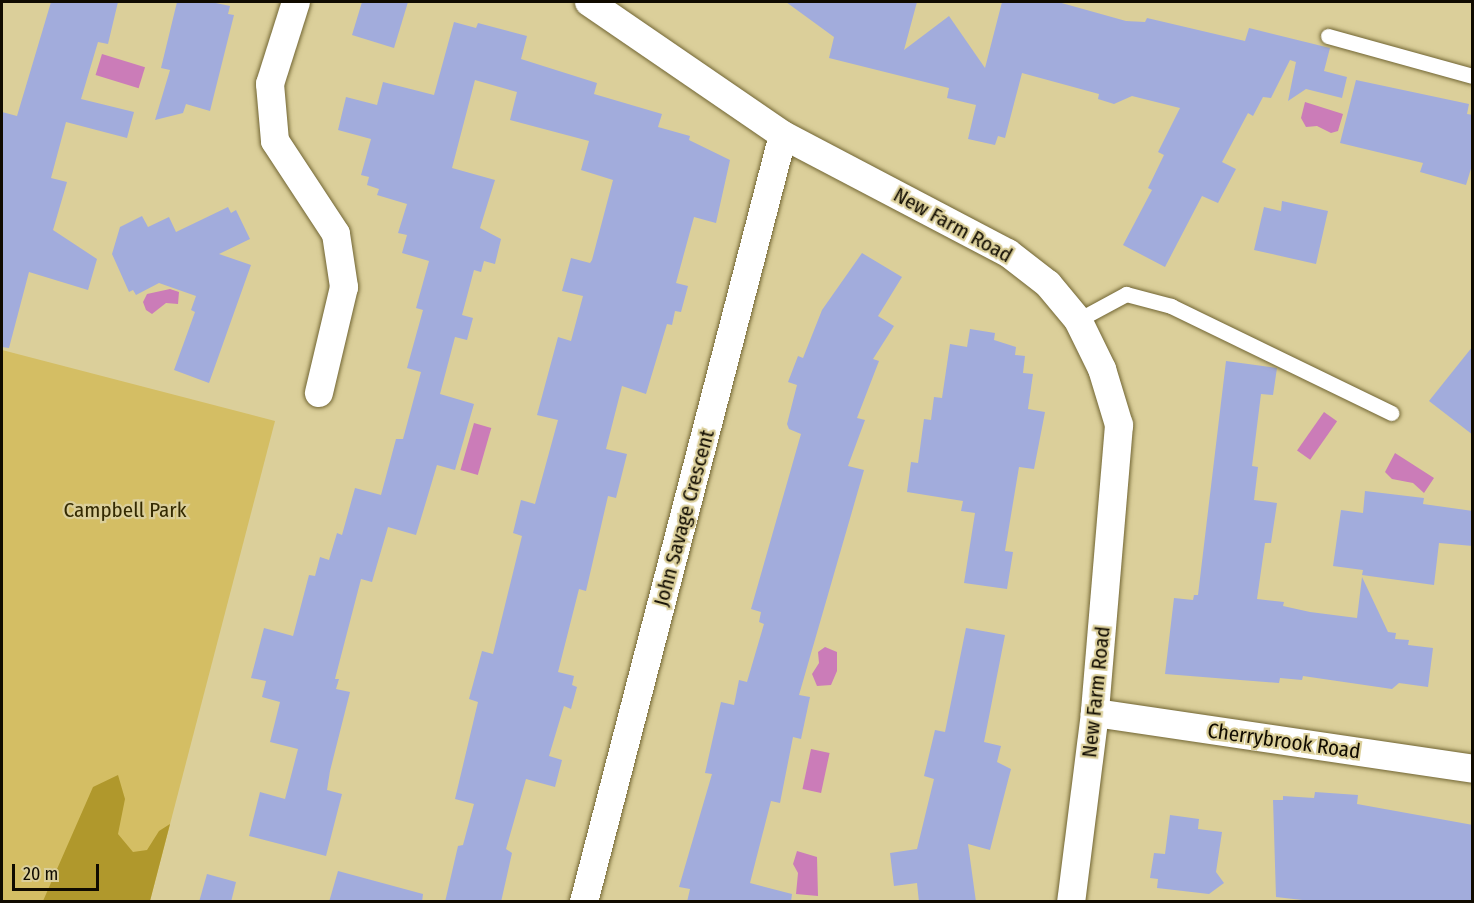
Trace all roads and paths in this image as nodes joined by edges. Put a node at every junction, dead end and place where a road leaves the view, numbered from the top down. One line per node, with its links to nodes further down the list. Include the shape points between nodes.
1 (296, 2): 7 (street, via 270,84 275,141 336,234 344,287)
2 (590, 2): 5 (street, New Farm Road)
3 (1328, 36): 4 (lane)
4 (1473, 76)
5 (783, 135): 6 (street, New Farm Road, via 1008,253 1048,284); 11 (street, John Savage Crescent)
6 (1078, 320): 8 (lane, via 1126,294 1171,306); 9 (street, New Farm Road, via 1102,369 1119,425)
7 (320, 393)
8 (1391, 413)
9 (1095, 713): 10 (street, Cherrybrook Road); 12 (street, New Farm Road)
10 (1473, 769)
11 (584, 902)
12 (1071, 902)

